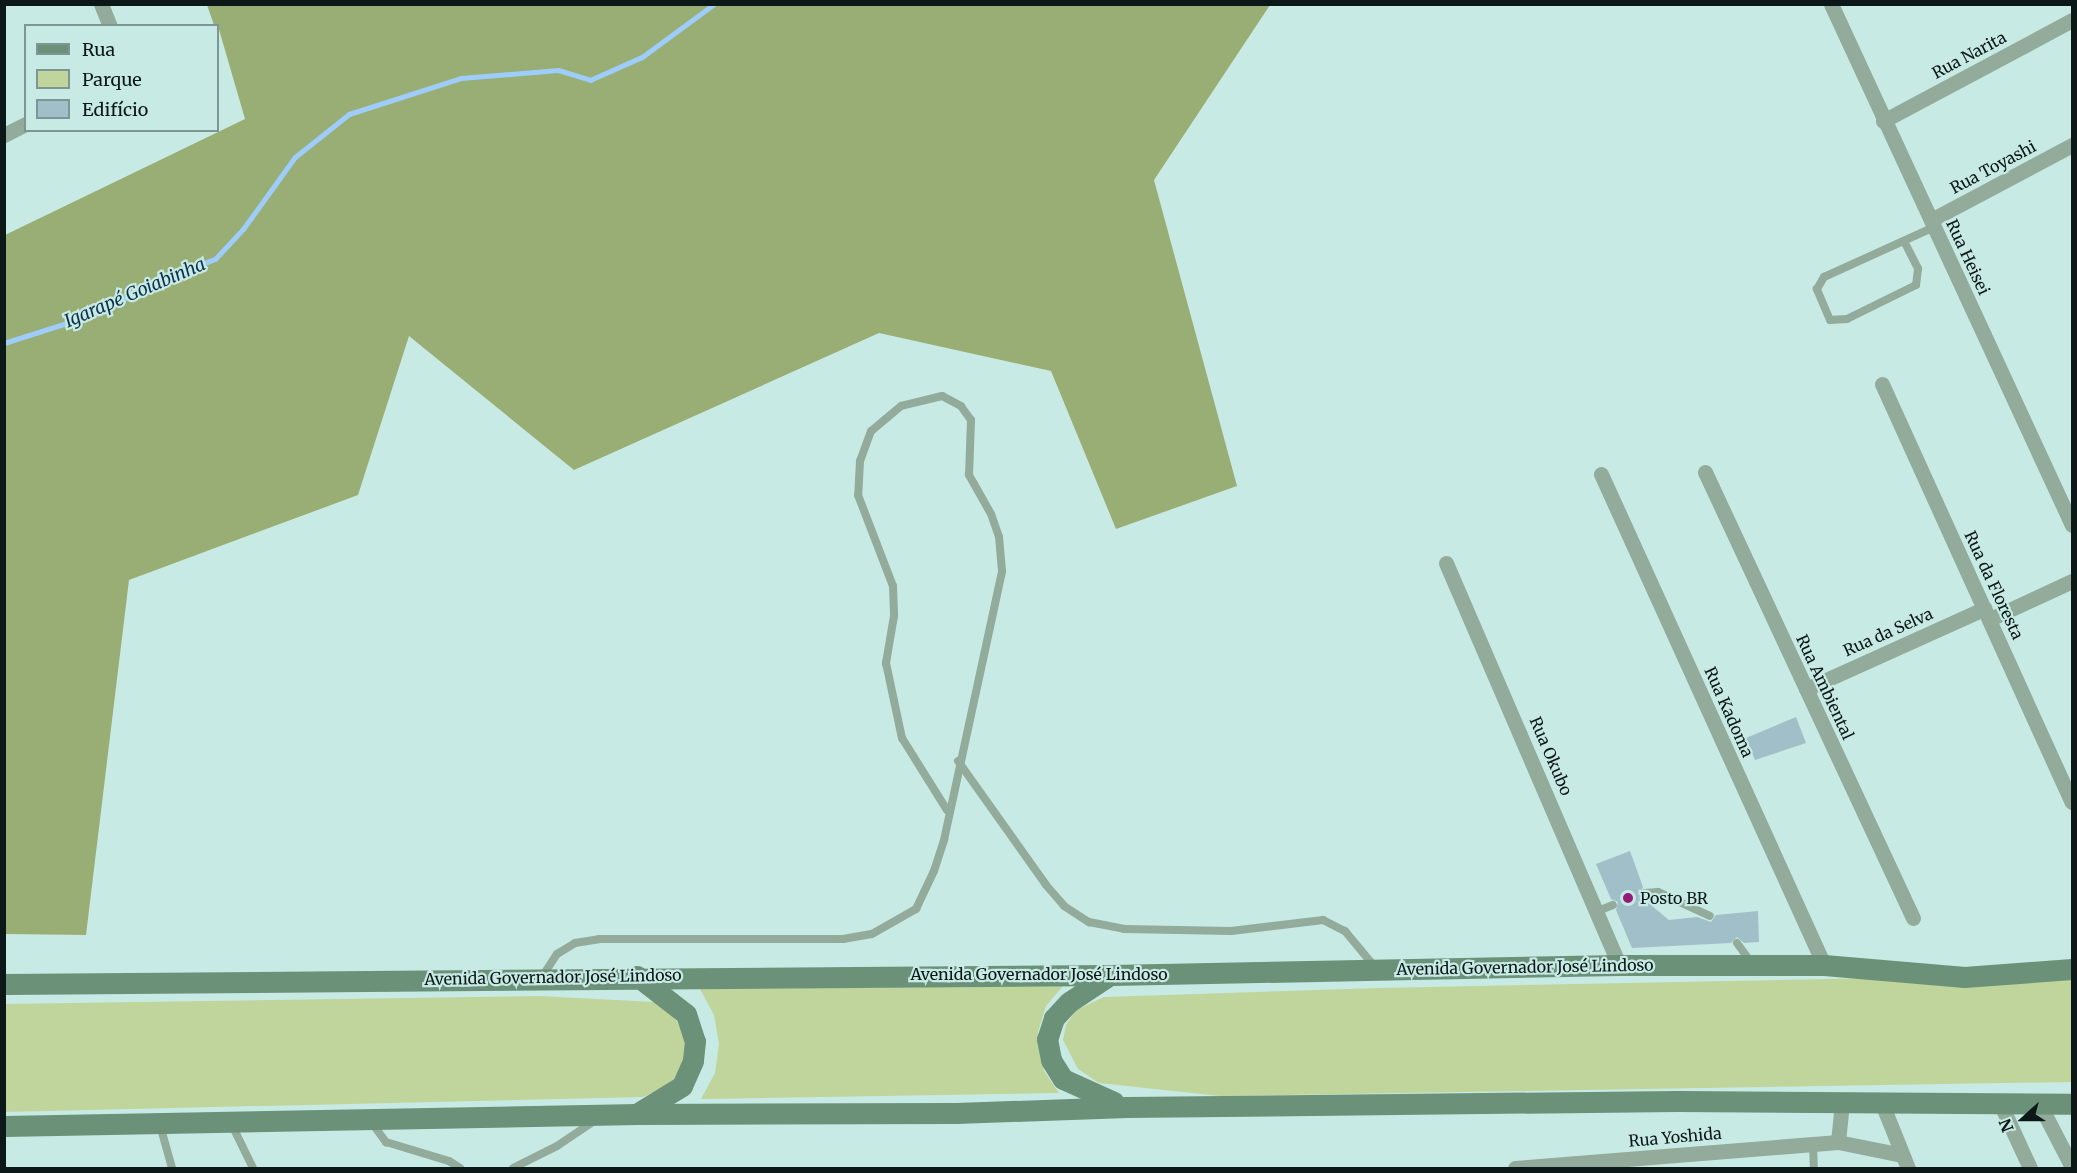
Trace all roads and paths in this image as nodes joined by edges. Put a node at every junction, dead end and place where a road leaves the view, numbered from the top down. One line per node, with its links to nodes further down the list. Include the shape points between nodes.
1 (101, 4): 4 (street)
2 (1831, 4): 5 (street, Rua Heisei)
3 (2073, 20): 5 (street, Rua Narita)
4 (109, 24)
5 (1883, 121): 9 (street, Rua Heisei)
6 (24, 125): 7 (street)
7 (4, 135)
8 (2073, 145): 9 (street, Rua Toyashi)
9 (1932, 223): 10 (lane); 14 (street, Rua Heisei)
10 (1904, 241): 10 (lane, via 1820,281 1820,300 1830,320 1848,319 1916,285 1918,269)
11 (1881, 384): 17 (street, Rua da Floresta)
12 (1705, 472): 18 (street, Rua Ambiental)
13 (1601, 474): 30 (street, Rua Kadoma)
14 (2073, 525)
15 (1446, 563): 24 (street, Rua Okubo)
16 (2073, 581): 17 (street, Rua da Selva)
17 (1988, 613): 18 (street, Rua da Selva); 20 (street, Rua da Floresta)
18 (1806, 689): 26 (street, Rua Ambiental)
19 (958, 761): 21 (lane); 21 (lane, via 1002,571 999,537 969,475 971,420 961,406 942,396 901,406 871,431 860,461 858,495 893,586 894,616 886,663 902,738); 32 (lane, via 1046,885 1064,906 1089,922 1124,929 1231,931 1323,920 1346,931)
20 (2073, 802)
21 (947, 810): 35 (lane, via 934,872 916,909 872,934 843,939 599,939 575,943 557,954)
22 (1645, 893): 25 (lane, via 1658,892)
23 (1614, 905): 24 (lane)
24 (1598, 911): 28 (street, Rua Okubo)
25 (1710, 916)
26 (1912, 918)
27 (1737, 943): 29 (lane)
28 (1619, 965): 29 (main road, Avenida Governador José Lindoso); 32 (main road, Avenida Governador José Lindoso)
29 (1754, 965): 30 (main road, Avenida Governador José Lindoso)
30 (1824, 965): 31 (main road, Avenida Governador José Lindoso, via 1964,977)
31 (2073, 969)
32 (1377, 970): 33 (main road, Avenida Governador José Lindoso)
33 (1111, 975): 34 (main road, Avenida Governador José Lindoso); 42 (main road, via 1069,1002 1054,1018 1047,1039 1050,1060 1063,1079 1088,1094)
34 (637, 976): 35 (main road, Avenida Governador José Lindoso); 43 (main road, via 686,1014 695,1041 693,1061 682,1086)
35 (542, 977): 36 (main road, Avenida Governador José Lindoso)
36 (4, 984)
37 (1881, 1101): 38 (main road); 40 (main road); 52 (street)
38 (1842, 1102): 42 (main road); 50 (street)
39 (2073, 1104): 41 (main road)
40 (2001, 1105): 41 (main road); 60 (street)
41 (2040, 1105): 53 (street)
42 (1127, 1107): 43 (main road, via 956,1113)
43 (638, 1114): 44 (main road)
44 (602, 1115): 45 (main road); 57 (lane, via 557,1146)
45 (369, 1119): 46 (main road); 56 (lane, via 386,1142)
46 (231, 1122): 47 (main road); 55 (lane)
47 (160, 1123): 48 (main road); 54 (lane)
48 (4, 1126)
49 (1813, 1142): 50 (street, Rua Yoshida); 51 (street, Rua Yoshida); 59 (lane)
50 (1838, 1142): 52 (street, Rua Yoshida)
51 (1696, 1161): 58 (street, Rua Yoshida)
52 (1905, 1162)
53 (2071, 1167)
54 (172, 1168)
55 (253, 1168)
56 (460, 1168)
57 (513, 1168)
58 (1515, 1168)
59 (1815, 1168)
60 (2030, 1168)

